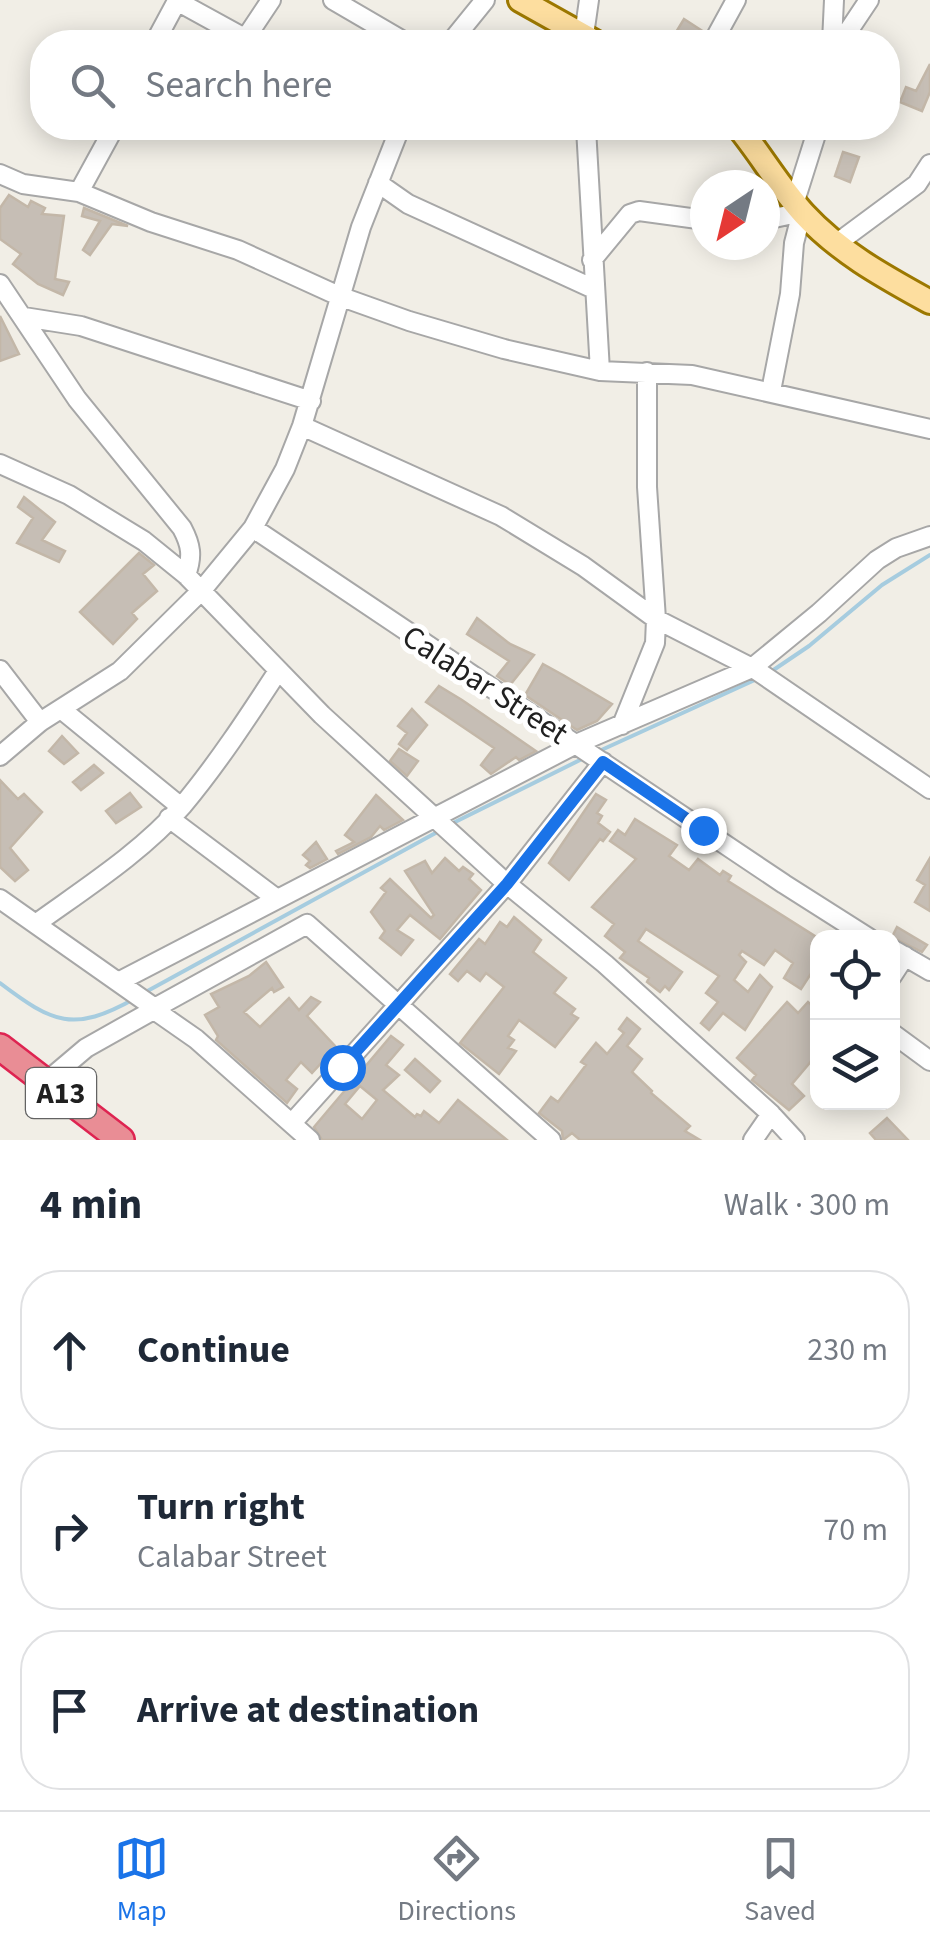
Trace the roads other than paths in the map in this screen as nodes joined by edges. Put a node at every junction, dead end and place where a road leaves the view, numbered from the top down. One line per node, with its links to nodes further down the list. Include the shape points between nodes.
1 (271, 0): 11 (street)
2 (334, 0): 12 (street)
3 (485, 0): 13 (street)
4 (520, 0): 14 (main road)
5 (588, 0): 15 (street)
6 (736, 0): 16 (street)
7 (834, 0): 17 (street)
8 (869, 0): 18 (street)
9 (162, 30): 10 (street, via 178,1)
10 (227, 30)
11 (252, 30)
12 (385, 30)
13 (461, 30)
14 (569, 30)
15 (587, 30)
16 (720, 30)
17 (833, 30)
18 (849, 30)
19 (107, 140): 27 (street)
20 (395, 140): 26 (street)
21 (587, 140): 32 (street)
22 (748, 140): 28 (main road)
23 (815, 140): 28 (street)
24 (930, 164): 31 (street, via 917,184)
25 (0, 174): 27 (street)
26 (378, 182): 34 (street, via 408,204); 35 (street)
27 (79, 192): 35 (street, via 238,250)
28 (798, 206): 29 (street); 31 (main road); 40 (street)
29 (780, 214)
30 (690, 218): 32 (street, via 630,214)
31 (836, 244): 36 (main road)
32 (592, 260): 34 (street)
33 (0, 284): 37 (street)
34 (594, 289): 38 (street)
35 (339, 296): 38 (street, via 504,349); 41 (street)
36 (930, 302)
37 (24, 318): 41 (street, via 81,326); 47 (street, via 77,398 182,528 191,544)
38 (600, 370): 39 (street)
39 (647, 372): 40 (street); 49 (street)
40 (771, 391): 43 (street)
41 (310, 401): 42 (street)
42 (302, 426): 45 (street); 49 (street, via 501,516)
43 (930, 428)
44 (0, 464): 47 (street, via 69,495)
45 (253, 528): 48 (street); 56 (street, Calabar Street)
46 (930, 536): 50 (street, via 877,560)
47 (186, 575): 48 (street)
48 (202, 590): 52 (street); 53 (street, via 120,672)
49 (656, 619): 50 (street); 55 (street, via 655,643)
50 (754, 669): 55 (street); 59 (street)
51 (0, 670): 54 (street)
52 (278, 671): 60 (street); 61 (street)
53 (60, 709): 54 (street); 60 (street)
54 (40, 722): 57 (street)
55 (622, 724): 56 (street)
56 (579, 746): 58 (street, Calabar Street); 61 (street)
57 (0, 756)
58 (603, 762): 62 (street); 66 (street, Calabar Street)
59 (930, 789)
60 (175, 812): 64 (street); 65 (street)
61 (437, 820): 62 (street); 64 (street)
62 (507, 884): 70 (street); 75 (street)
63 (0, 899): 65 (street)
64 (278, 899): 69 (street)
65 (37, 923): 69 (street)
66 (857, 930)
67 (900, 954): 68 (street)
68 (930, 971)
69 (136, 994): 70 (street, via 308,924); 74 (street); 76 (street)
70 (400, 1006): 76 (street); 79 (street)
71 (900, 1040): 73 (street)
72 (0, 1047): 74 (highway, A13)
73 (930, 1062)
74 (47, 1081): 77 (highway, A13)
75 (771, 1114): 80 (street); 81 (street)
76 (292, 1123): 78 (street)
77 (122, 1140)
78 (310, 1140)
79 (551, 1140)
80 (753, 1140)
81 (794, 1140)

